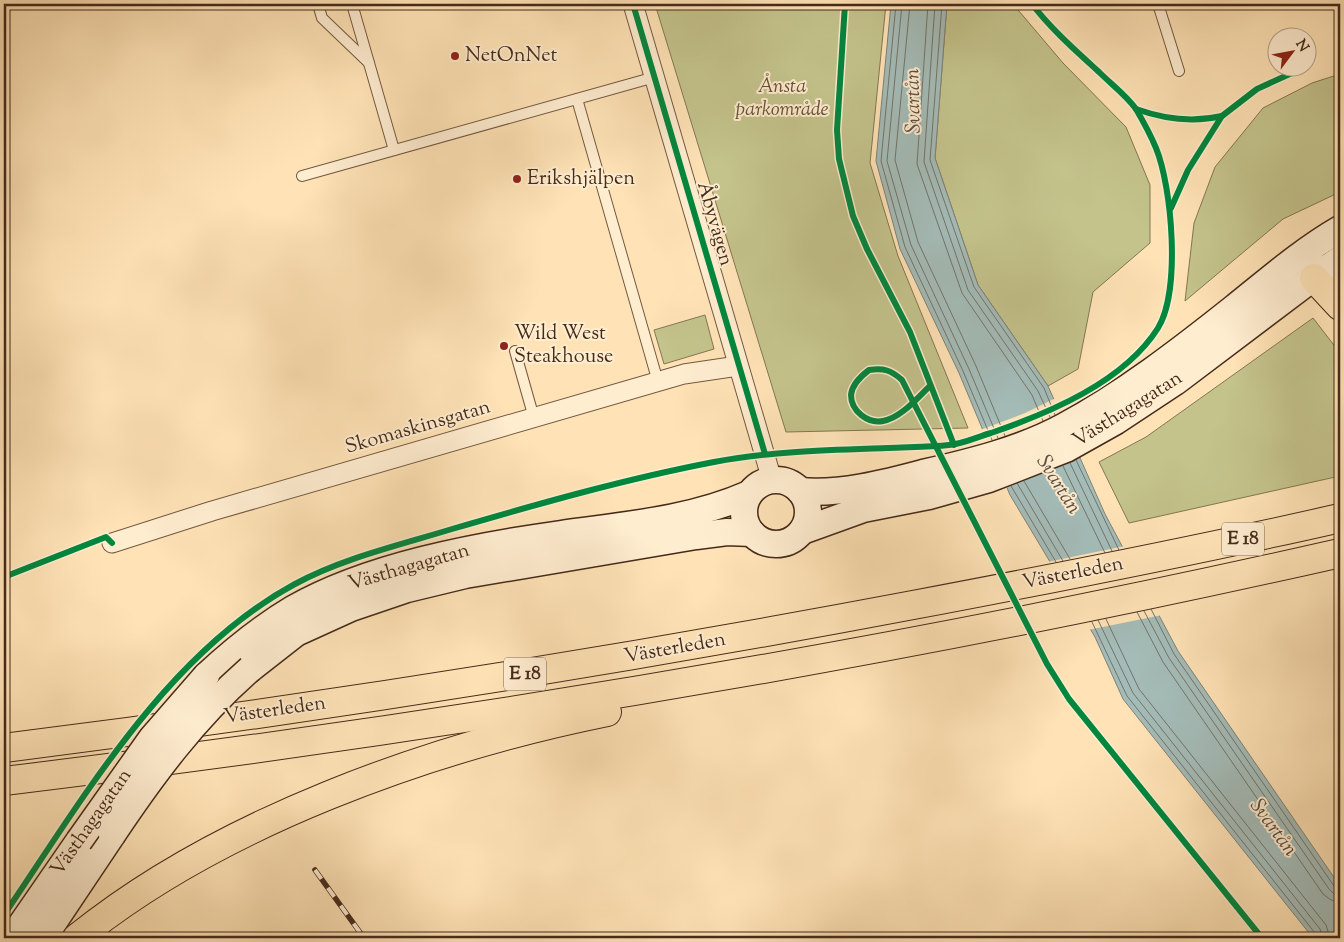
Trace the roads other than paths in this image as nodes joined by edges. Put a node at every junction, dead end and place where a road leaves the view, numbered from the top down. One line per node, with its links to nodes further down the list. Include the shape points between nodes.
1 (318, 4): 5 (lane, via 322,18)
2 (352, 4): 5 (lane)
3 (633, 4): 7 (street, Åbyvägen)
4 (1158, 4): 6 (lane)
5 (370, 64): 9 (lane)
6 (1179, 71)
7 (655, 77): 8 (lane); 16 (street, Åbyvägen)
8 (577, 99): 9 (lane); 17 (lane)
9 (394, 150): 10 (lane)
10 (302, 176)
11 (1340, 228): 13 (main road, Västhagagatan)
12 (1327, 268): 13 (main road); 14 (highway); 19 (main road, Västhagagatan, via 1175,382)
13 (1281, 270): 19 (main road, Västhagagatan, via 1144,375)
14 (1340, 306)
15 (515, 351): 18 (lane)
16 (738, 366): 17 (street, Skomaskinsgatan, via 684,374); 21 (street, Åbyvägen)
17 (658, 382): 18 (street, Skomaskinsgatan)
18 (534, 418): 27 (street, Skomaskinsgatan)
19 (1086, 426): 20 (main road, Västhagagatan, via 1044,459)
20 (983, 469): 22 (main road, Västhagagatan); 25 (main road, Västhagagatan, via 922,498 863,509)
21 (772, 480): 22 (main road); 23 (main road, via 757,486)
22 (809, 492): 25 (main road, via 806,501 808,512)
23 (749, 494): 26 (main road, via 744,516); 32 (main road, Västhagagatan, bridge, via 700,512 437,557 379,572 294,608 246,641 206,676 152,738)
24 (1340, 518): 30 (highway, Västerleden / E 18, via 1044,580 642,656 322,705)
25 (802, 531): 26 (main road, via 777,544 761,540)
26 (752, 533): 33 (main road, Västhagagatan, bridge, via 696,536 465,575 407,589 351,608 296,633 207,709 178,743)
27 (112, 543)
28 (1340, 553): 29 (highway, Västerleden / E 18, via 1162,592)
29 (721, 677): 31 (highway, Västerleden / E 18, via 187,759); 34 (highway, E 18, via 702,693 579,718 466,746 326,797 183,866 121,905)
30 (4, 748)
31 (4, 781)
32 (12, 938)
33 (44, 938)
34 (77, 938)

